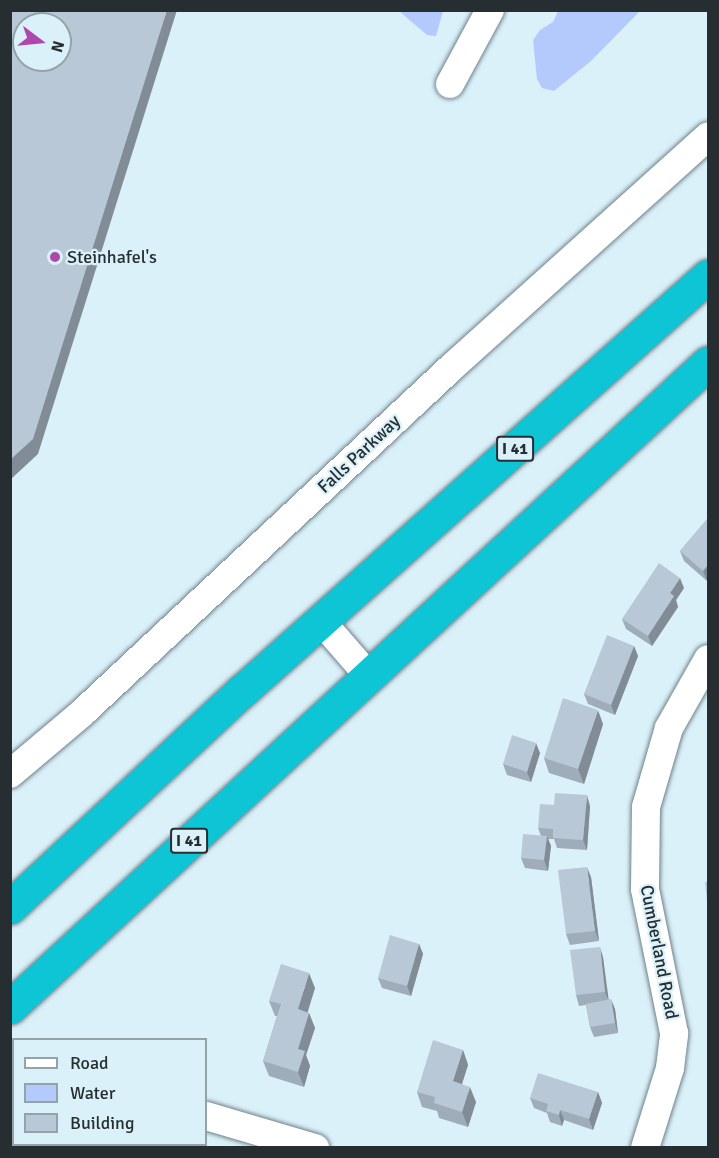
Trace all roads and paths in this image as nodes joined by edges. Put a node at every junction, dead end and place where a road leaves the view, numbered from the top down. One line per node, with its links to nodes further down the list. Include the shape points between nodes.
1 (490, 10): 2 (street)
2 (450, 84)
3 (708, 136): 9 (street, Falls Parkway, via 453,366 81,714)
4 (708, 276): 6 (highway, I 41)
5 (708, 363): 8 (highway, I 41)
6 (321, 621): 8 (street); 10 (highway, I 41)
7 (708, 659): 15 (street, Cumberland Road, via 669,728 646,807 645,889 674,1033 670,1068)
8 (368, 675): 11 (highway, I 41)
9 (10, 774)
10 (10, 907)
11 (10, 1007)
12 (207, 1117): 13 (street)
13 (243, 1137): 14 (street)
14 (315, 1148)
15 (645, 1148)

